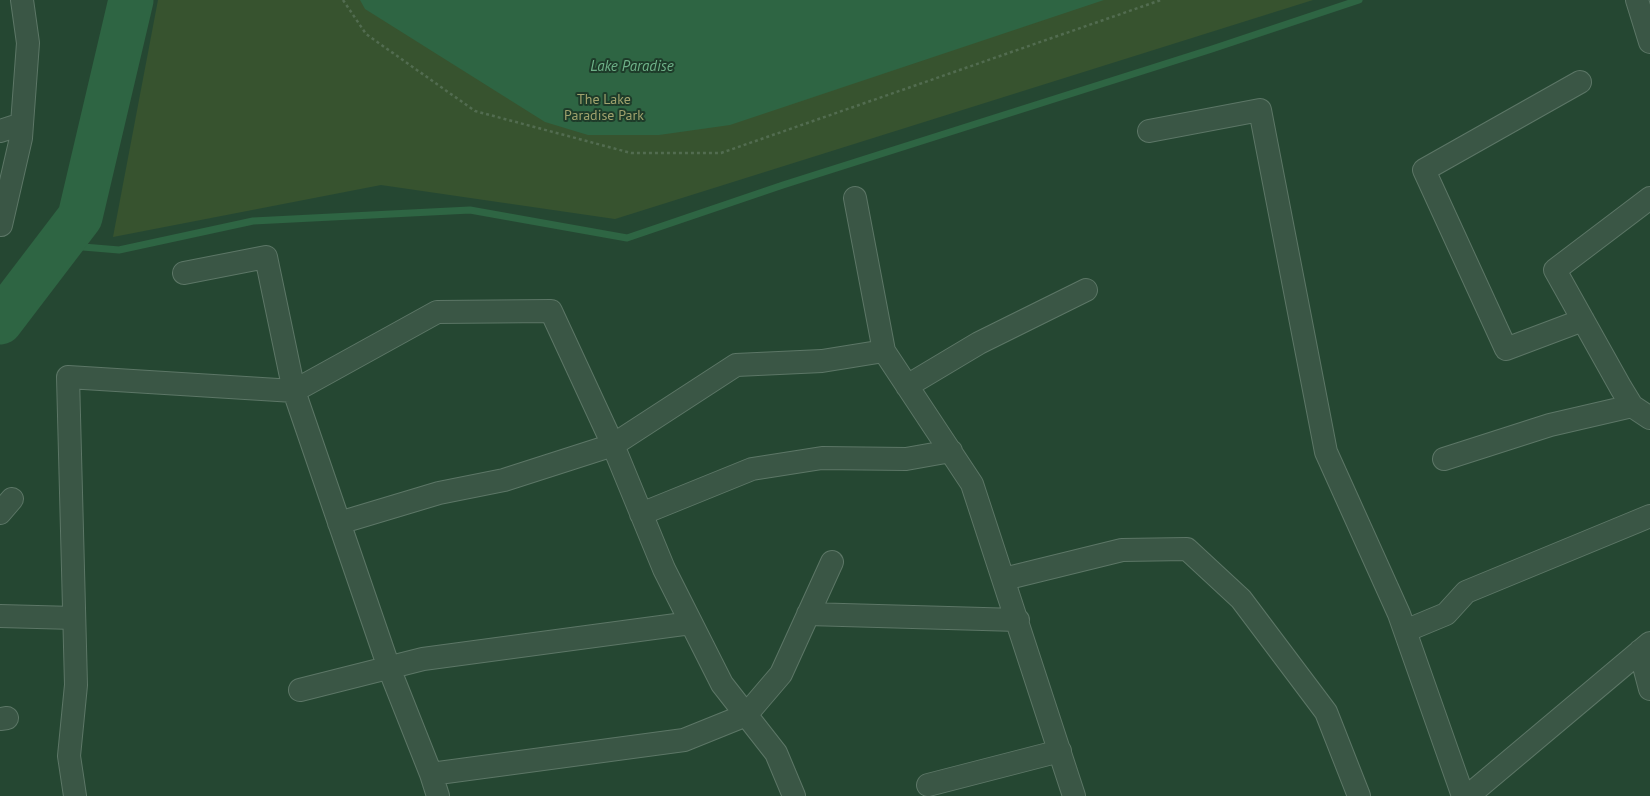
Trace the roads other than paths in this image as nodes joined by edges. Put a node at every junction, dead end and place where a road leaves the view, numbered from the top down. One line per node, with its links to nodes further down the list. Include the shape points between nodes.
1 (22, 0): 5 (street, via 28,43)
2 (1637, 0): 3 (street)
3 (1650, 42)
4 (1580, 82): 13 (street, via 1424,170 1506,349)
5 (22, 124): 6 (street); 10 (street)
6 (0, 131)
7 (1149, 131): 32 (street, via 1260,110 1326,452)
8 (856, 198): 14 (street)
9 (1650, 198): 13 (street, via 1555,270)
10 (1, 225)
11 (184, 272): 16 (street, via 266,257)
12 (1086, 290): 15 (street, via 979,343)
13 (1583, 320): 17 (street)
14 (884, 351): 15 (street); 19 (street, via 822,361 736,365)
15 (908, 386): 20 (street)
16 (294, 391): 19 (street, via 437,312 551,311); 24 (street); 29 (street, via 68,377)
17 (1632, 406): 18 (street); 21 (street, via 1550,425)
18 (1650, 418)
19 (613, 445): 22 (street); 24 (street, via 504,480 439,493)
20 (950, 451): 22 (street, via 906,459 822,458 752,469); 26 (street, via 972,484)
21 (1444, 459)
22 (642, 514): 31 (street, via 664,569)
23 (1650, 516): 32 (street, via 1466,592 1446,614)
24 (339, 523): 34 (street)
25 (832, 562): 27 (street)
26 (1004, 579): 30 (street); 45 (street, via 1122,550 1187,549 1241,599 1326,712)
27 (808, 614): 30 (street); 37 (street, via 781,674)
28 (0, 616): 29 (street)
29 (74, 618): 41 (street, via 76,685 69,756)
30 (1018, 620): 38 (street)
31 (692, 623): 34 (street, via 423,659); 37 (street, via 722,684)
32 (1405, 631): 46 (street)
33 (1645, 647): 35 (street); 47 (street)
34 (389, 668): 36 (street); 39 (street)
35 (1650, 689)
36 (300, 690)
37 (746, 716): 39 (street, via 684,740); 43 (street, via 776,753)
38 (1060, 751): 40 (street); 44 (street)
39 (431, 774): 42 (street)
40 (928, 784)
41 (75, 796)
42 (438, 796)
43 (794, 796)
44 (1074, 796)
45 (1359, 796)
46 (1464, 796)
47 (1468, 796)

